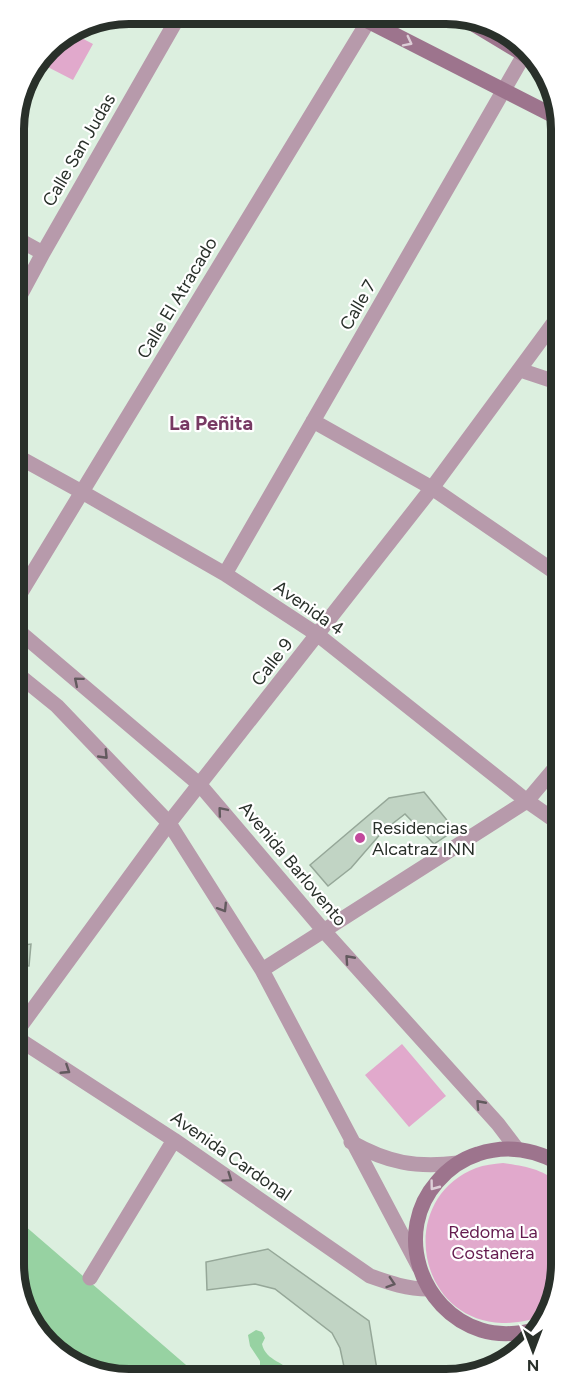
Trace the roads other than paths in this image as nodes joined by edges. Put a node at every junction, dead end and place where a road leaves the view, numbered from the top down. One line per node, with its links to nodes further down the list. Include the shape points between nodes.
1 (174, 24): 10 (street, Calle San Judas)
2 (361, 24): 18 (street, Calle El Atracado)
3 (378, 24): 7 (main road, one-way to 7)
4 (490, 34): 5 (main road)
5 (510, 46)
6 (527, 62): 7 (street, Calle 7)
7 (504, 91): 8 (main road); 15 (street, Calle 7)
8 (550, 114)
9 (24, 243): 10 (street)
10 (43, 253): 11 (street, Calle San Judas)
11 (24, 288)
12 (551, 327): 13 (street, Calle 9)
13 (520, 370): 14 (street); 17 (street, Calle 9)
14 (551, 381)
15 (313, 421): 17 (street); 20 (street, Calle 7)
16 (24, 460): 18 (street, Avenida 4)
17 (432, 488): 19 (street); 22 (street, Calle 9)
18 (82, 492): 20 (street, Avenida 4); 21 (street, Calle El Atracado)
19 (551, 570)
20 (225, 574): 22 (street, Avenida 4)
21 (24, 587)
22 (318, 635): 26 (street, Calle 9); 27 (street, Avenida 4)
23 (24, 636): 26 (street, Avenida Barlovento, one-way to 23)
24 (24, 679): 29 (street, one-way to 29, via 57,706)
25 (551, 773): 27 (street)
26 (200, 785): 29 (street, Calle 9); 30 (street, Avenida Barlovento, one-way to 26)
27 (527, 801): 28 (street, Avenida 4); 30 (street)
28 (551, 818)
29 (169, 823): 31 (street, one-way to 31); 32 (street, Calle 9)
30 (324, 931): 31 (street); 36 (street, Avenida Barlovento, one-way to 30)
31 (262, 970): 35 (street)
32 (24, 1020)
33 (24, 1043): 34 (street, Avenida Cardonal, one-way to 34)
34 (174, 1140): 40 (street); 41 (street, Avenida Cardonal, one-way to 41, via 370,1276 396,1286)
35 (351, 1142): 38 (street, via 391,1161 413,1165); 39 (street)
36 (517, 1149): 37 (main road); 38 (main road, via 486,1151)
37 (551, 1159)
38 (458, 1163): 39 (main road, one-way to 39, via 433,1186 421,1209 415,1233)
39 (418, 1268): 41 (main road)
40 (90, 1278)
41 (428, 1289): 42 (main road, via 438,1303 465,1323)
42 (503, 1334)

